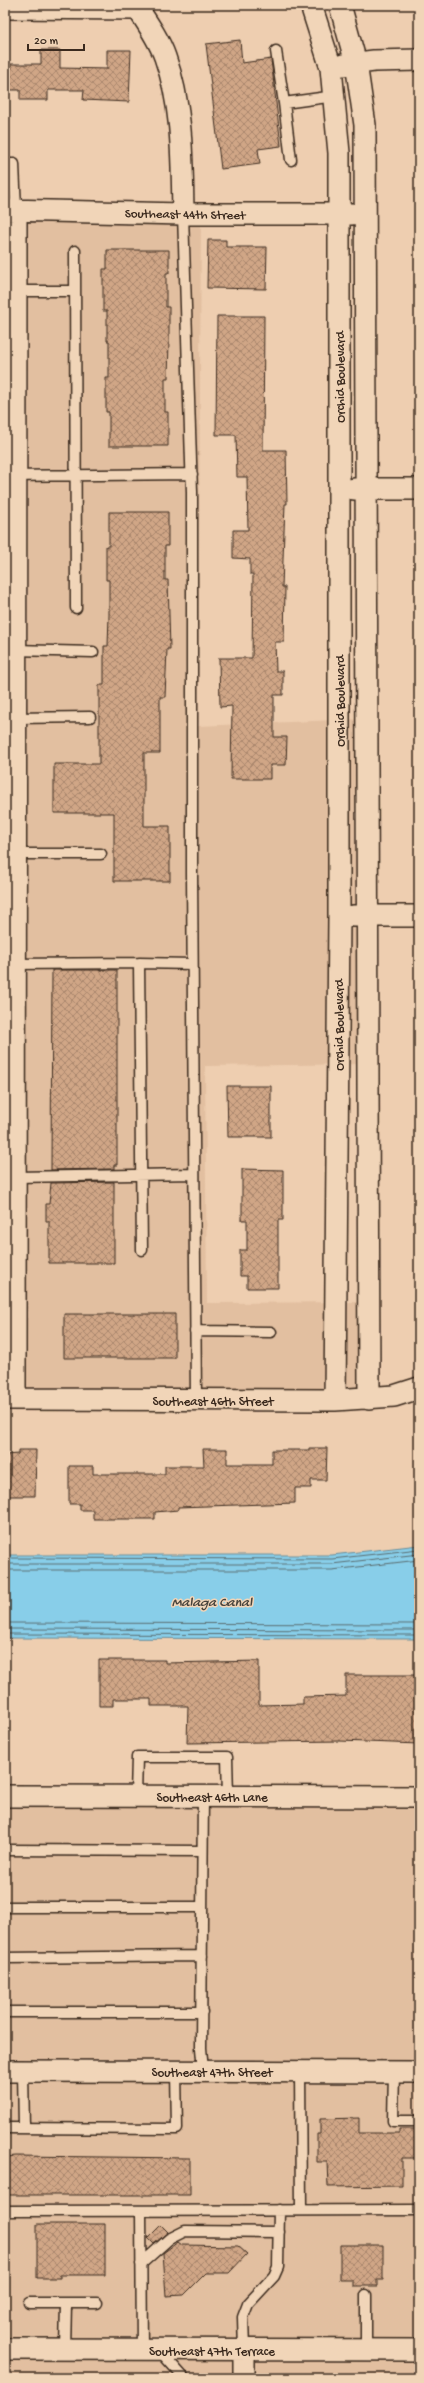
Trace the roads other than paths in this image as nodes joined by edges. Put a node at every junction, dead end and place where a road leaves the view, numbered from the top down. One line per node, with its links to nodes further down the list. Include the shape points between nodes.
1 (311, 5): 7 (street, Orchid Boulevard)
2 (340, 5): 6 (street)
3 (5, 8): 13 (street, via 138,9 165,56 174,86 182,158)
4 (276, 52): 9 (lane)
5 (419, 60): 6 (street)
6 (356, 63): 7 (street); 15 (street, via 365,125)
7 (331, 68): 8 (street, Orchid Boulevard)
8 (335, 96): 9 (lane); 14 (street, Orchid Boulevard)
9 (284, 103): 10 (lane)
10 (291, 160)
11 (5, 164): 12 (lane, via 14,164)
12 (10, 210): 13 (street, Southeast 44th Street); 17 (street)
13 (183, 214): 14 (street, Southeast 44th Street); 21 (lane)
14 (338, 214): 15 (street, Southeast 44th Street); 26 (street, Orchid Boulevard)
15 (366, 214): 24 (street)
16 (75, 250): 18 (lane)
17 (15, 290): 18 (lane); 19 (street)
18 (75, 290): 23 (lane)
19 (10, 343): 20 (street)
20 (10, 406): 22 (street)
21 (192, 474): 23 (lane); 40 (lane)
22 (10, 476): 23 (lane); 28 (street)
23 (77, 476): 27 (lane)
24 (368, 489): 25 (street); 26 (street); 36 (street)
25 (419, 489)
26 (340, 490): 35 (street, Orchid Boulevard)
27 (76, 608)
28 (14, 650): 29 (lane); 30 (street)
29 (93, 652)
30 (10, 680): 32 (street)
31 (90, 717): 32 (lane)
32 (14, 718): 33 (street)
33 (15, 854): 34 (lane); 39 (street)
34 (101, 854)
35 (339, 915): 36 (street); 52 (street, Orchid Boulevard)
36 (367, 916): 37 (street); 50 (street)
37 (419, 916)
38 (140, 963): 39 (lane); 40 (lane); 42 (lane)
39 (10, 964): 43 (street)
40 (192, 964): 41 (lane)
41 (194, 1174): 42 (lane); 46 (lane)
42 (141, 1175): 43 (lane); 44 (lane)
43 (15, 1177): 45 (street)
44 (142, 1250)
45 (10, 1311): 49 (street)
46 (195, 1331): 47 (lane); 51 (lane)
47 (270, 1332)
48 (419, 1388): 50 (street, Southeast 46th Street, via 394,1396)
49 (10, 1399): 51 (street, Southeast 46th Street)
50 (369, 1399): 52 (street, Southeast 46th Street)
51 (196, 1400): 52 (street, Southeast 46th Street)
52 (335, 1400)
53 (5, 1796): 54 (street, Southeast 46th Lane)
54 (136, 1796): 55 (street, Southeast 46th Lane); 56 (lane, via 137,1757 227,1757)
55 (203, 1796): 56 (street, Southeast 46th Lane); 59 (lane)
56 (228, 1796): 57 (street, Southeast 46th Lane)
57 (419, 1797)
58 (5, 1850): 59 (lane)
59 (202, 1851): 61 (lane)
60 (5, 1907): 61 (lane)
61 (202, 1908): 62 (lane)
62 (202, 1956): 63 (lane); 65 (lane)
63 (5, 1958)
64 (5, 2012): 65 (lane)
65 (202, 2012): 68 (lane)
66 (14, 2071): 67 (street, Southeast 47th Street); 74 (lane)
67 (176, 2071): 68 (street, Southeast 47th Street); 74 (lane, via 177,2130)
68 (203, 2071): 69 (street, Southeast 47th Street)
69 (300, 2071): 70 (street, Southeast 47th Street); 76 (lane)
70 (394, 2072): 71 (street, Southeast 47th Street); 72 (lane, via 394,2121)
71 (419, 2072)
72 (419, 2121)
73 (5, 2128): 74 (lane)
74 (24, 2128)
75 (279, 2210): 76 (lane); 79 (lane); 80 (lane)
76 (302, 2210): 77 (lane)
77 (419, 2210)
78 (5, 2211): 79 (lane)
79 (141, 2211): 81 (lane)
80 (279, 2232): 81 (lane, via 185,2231 169,2239); 89 (lane, via 278,2267 274,2276 248,2304 244,2317)
81 (141, 2264): 88 (lane)
82 (366, 2295): 90 (lane)
83 (29, 2303): 84 (lane)
84 (66, 2303): 85 (lane); 87 (lane)
85 (97, 2303)
86 (5, 2350): 87 (street, Southeast 47th Terrace)
87 (65, 2350): 88 (street, Southeast 47th Terrace)
88 (150, 2350): 89 (street, Southeast 47th Terrace); 92 (lane)
89 (244, 2350): 90 (street, Southeast 47th Terrace); 93 (street)
90 (366, 2350): 91 (street, Southeast 47th Terrace)
91 (419, 2350)
92 (184, 2378)
93 (244, 2378)

